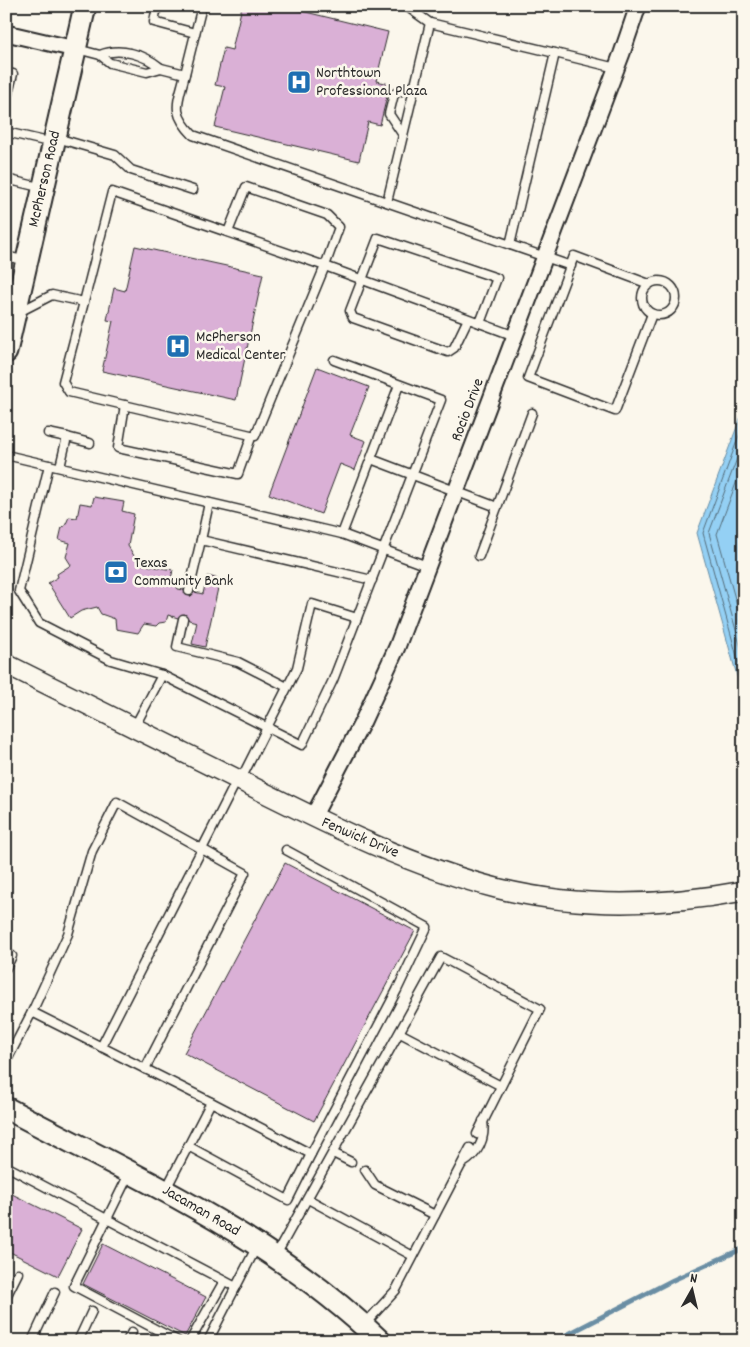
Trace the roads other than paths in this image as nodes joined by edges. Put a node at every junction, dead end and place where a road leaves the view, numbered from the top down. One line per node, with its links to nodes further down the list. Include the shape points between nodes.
1 (85, 6): 9 (main road, McPherson Road)
2 (158, 6): 7 (lane, via 154,22)
3 (202, 6): 7 (lane)
4 (406, 6): 6 (lane)
5 (638, 6): 13 (street, Rocio Drive)
6 (430, 23): 10 (lane); 16 (lane)
7 (196, 32): 15 (lane)
8 (6, 33): 9 (street)
9 (75, 49): 11 (lane); 20 (main road, McPherson Road)
10 (555, 53): 13 (lane); 26 (lane)
11 (100, 55): 12 (lane, via 110,63 146,72); 12 (lane, via 113,50 149,58)
12 (161, 68): 15 (lane)
13 (616, 68): 28 (street, Rocio Drive)
14 (6, 73): 17 (lane, via 13,74)
15 (185, 74): 24 (lane, via 176,110 193,135)
16 (415, 85): 19 (lane); 19 (lane, via 394,94 389,114)
17 (6, 102)
18 (6, 132): 20 (lane)
19 (403, 135): 24 (lane)
20 (54, 141): 22 (main road, McPherson Road); 23 (lane, via 115,155 131,170)
21 (6, 179): 22 (lane)
22 (43, 188): 29 (main road, McPherson Road)
23 (193, 190)
24 (387, 202): 26 (lane)
25 (228, 232): 30 (lane); 30 (lane, via 246,187 327,215 338,227); 34 (lane, via 112,192)
26 (510, 245): 28 (lane)
27 (6, 256): 29 (lane)
28 (545, 258): 31 (lane); 39 (street, Rocio Drive)
29 (27, 261): 36 (main road, McPherson Road)
30 (325, 266): 32 (lane); 46 (lane, via 255,436)
31 (571, 266): 33 (lane, via 574,256); 35 (lane, via 528,378 616,411)
32 (363, 280): 37 (lane); 37 (lane, via 350,311 353,318 440,351 448,352 454,348); 38 (lane, via 378,238 497,278)
33 (649, 284): 35 (lane, via 642,300); 35 (lane, via 665,282 676,294 675,305 668,313)
34 (84, 302): 36 (lane, via 52,294); 43 (lane, via 63,382 69,392)
35 (652, 314)
36 (15, 315): 40 (main road, McPherson Road)
37 (468, 319): 38 (lane)
38 (480, 323): 39 (lane)
39 (515, 336): 54 (street, Rocio Drive)
40 (6, 352)
41 (334, 360): 42 (lane)
42 (399, 385): 50 (lane); 53 (lane, via 441,400)
43 (125, 405): 46 (lane); 46 (lane, via 118,448 238,474)
44 (532, 413): 56 (lane)
45 (48, 433): 47 (lane)
46 (252, 435)
47 (67, 437): 48 (lane); 52 (lane)
48 (90, 443)
49 (6, 455): 51 (lane)
50 (371, 459): 53 (lane); 57 (lane)
51 (49, 465): 52 (lane); 67 (lane, via 20,591 39,622 112,660)
52 (60, 467): 55 (lane)
53 (412, 475): 54 (lane); 59 (lane)
54 (456, 492): 56 (lane); 61 (street, Rocio Drive)
55 (210, 503): 57 (lane); 58 (lane)
56 (497, 507): 60 (lane)
57 (342, 534): 59 (lane)
58 (201, 540): 62 (lane); 63 (lane)
59 (384, 550): 61 (lane); 62 (lane)
60 (479, 556)
61 (428, 566): 72 (street, Rocio Drive, via 397,647 363,721)
62 (372, 580): 64 (lane)
63 (189, 591)
64 (357, 618): 68 (lane, via 312,604 297,668); 70 (lane, via 333,680 302,745)
65 (183, 619): 68 (lane, via 177,647 238,662)
66 (6, 664): 69 (street, Fenwick Drive)
67 (162, 675): 69 (lane); 70 (lane)
68 (287, 688): 70 (lane)
69 (134, 728): 71 (street, Fenwick Drive)
70 (267, 728): 71 (lane)
71 (239, 780): 72 (street, Fenwick Drive); 73 (lane)
72 (312, 817): 75 (street, Fenwick Drive, via 444,874 502,889 574,900 650,902 701,899)
73 (202, 849): 78 (lane, via 117,802 92,851 68,934); 80 (lane); 82 (lane, via 245,873)
74 (286, 850): 91 (lane, via 426,927 397,990)
75 (744, 891)
76 (6, 953): 77 (lane, via 12,956)
77 (6, 968)
78 (32, 1012): 80 (lane); 81 (lane)
79 (400, 1033): 83 (lane); 83 (lane, via 441,957 532,1004 540,1009); 90 (lane)
80 (101, 1047): 82 (lane)
81 (6, 1062)
82 (145, 1069): 84 (lane)
83 (501, 1086): 86 (lane)
84 (211, 1102): 88 (lane); 91 (lane)
85 (6, 1108): 96 (main road, Jacaman Road)
86 (483, 1121): 87 (lane); 93 (lane, via 485,1134 474,1156)
87 (476, 1134)
88 (188, 1146): 91 (lane, via 288,1200); 97 (lane)
89 (470, 1148): 93 (lane)
90 (334, 1153): 92 (lane); 98 (lane)
91 (311, 1154)
92 (352, 1162)
93 (461, 1164): 99 (lane)
94 (6, 1166): 100 (lane)
95 (365, 1170): 99 (lane, via 375,1186)
96 (130, 1172): 97 (main road, Jacaman Road); 100 (lane)
97 (165, 1190): 101 (main road, Jacaman Road)
98 (308, 1199): 102 (lane); 103 (lane)
99 (434, 1215): 103 (lane)
100 (107, 1217): 105 (lane); 115 (lane, via 74,1286)
101 (258, 1244): 102 (main road, Jacaman Road); 106 (lane)
102 (276, 1256): 110 (main road, Jacaman Road)
103 (413, 1256): 110 (lane, via 396,1290)
104 (18, 1273): 108 (lane)
105 (224, 1280): 106 (lane); 116 (lane)
106 (236, 1287): 117 (lane)
107 (55, 1292): 112 (lane)
108 (6, 1297)
109 (92, 1311): 113 (lane)
110 (364, 1325): 118 (main road, Jacaman Road)
111 (132, 1332): 114 (lane)
112 (32, 1341)
113 (78, 1341)
114 (127, 1341)
115 (178, 1341)
116 (190, 1341)
117 (208, 1341)
118 (380, 1341)

